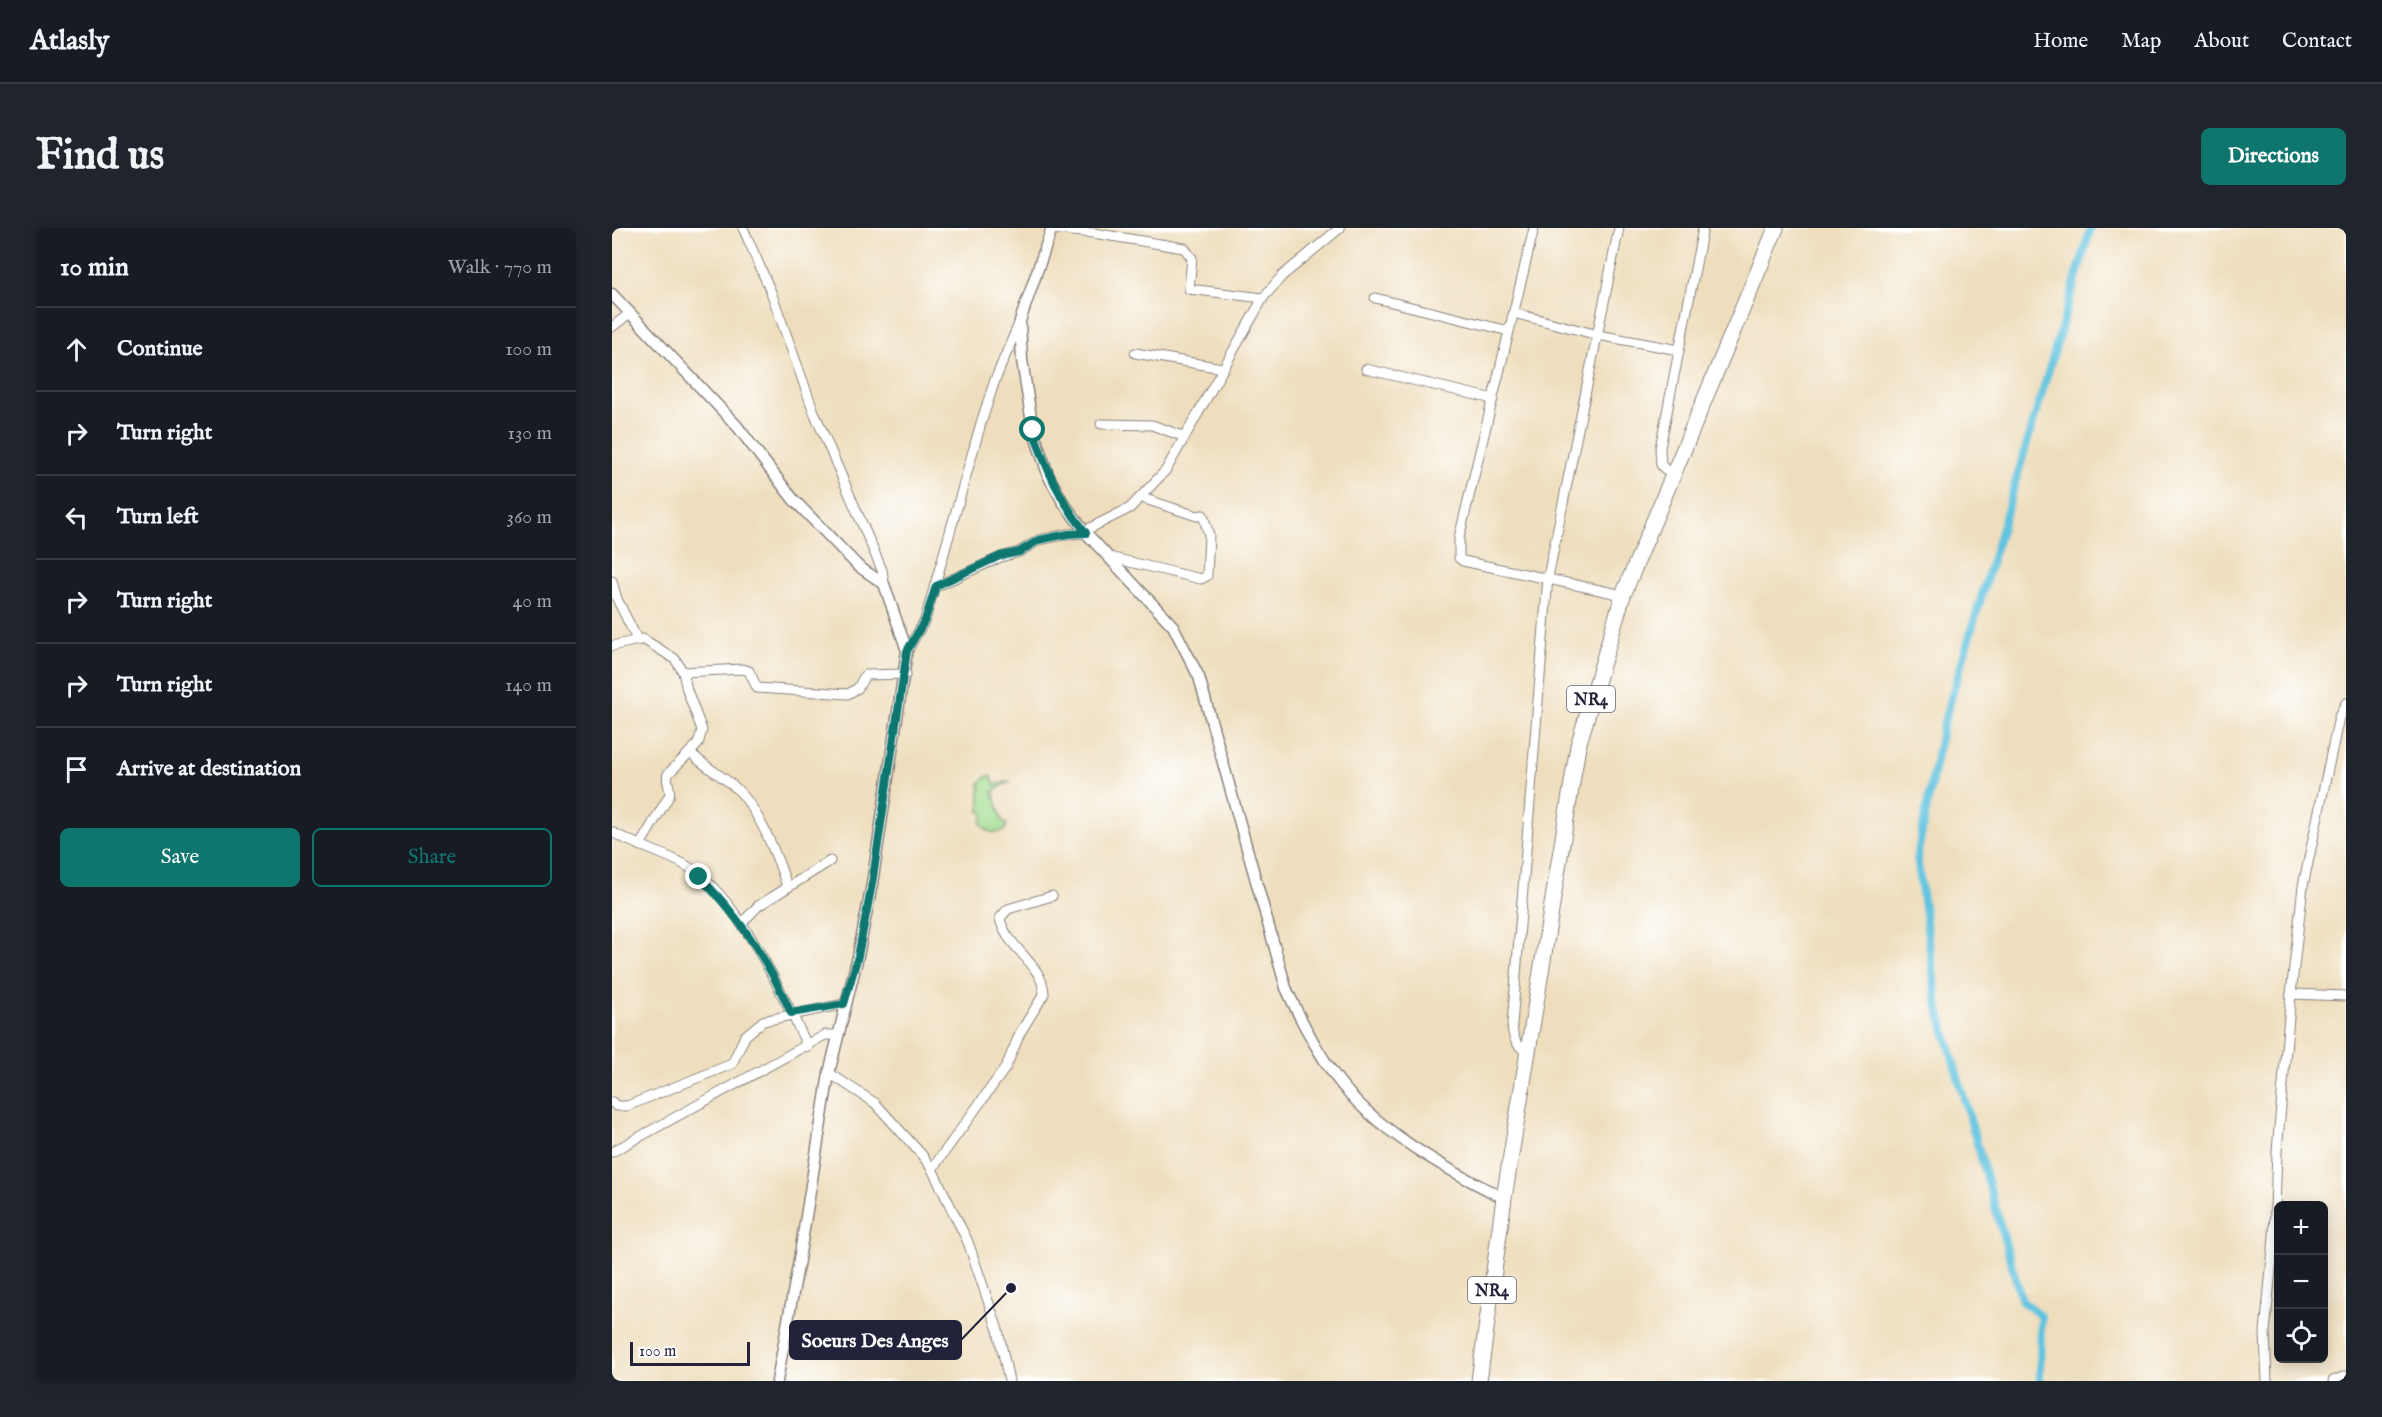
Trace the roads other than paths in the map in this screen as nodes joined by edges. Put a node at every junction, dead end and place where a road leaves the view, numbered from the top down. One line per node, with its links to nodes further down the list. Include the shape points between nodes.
1 (743, 228): 30 (street, via 771,292 814,412 882,570)
2 (1340, 228): 9 (street, via 1282,276)
3 (1534, 228): 11 (street)
4 (1619, 228): 16 (street)
5 (1703, 228): 17 (street)
6 (1776, 228): 24 (highway, NR4)
7 (1052, 229): 9 (street, via 1184,248 1192,258 1189,289); 13 (street)
8 (612, 294): 12 (street)
9 (1263, 298): 19 (street)
10 (1376, 298): 15 (street)
11 (1514, 313): 15 (street); 16 (street)
12 (629, 314): 14 (street); 30 (street, via 737,426 793,499 858,566)
13 (1020, 321): 26 (street, via 1033,430 1049,477); 31 (street, via 981,423)
14 (612, 327)
15 (1509, 331): 21 (street)
16 (1598, 335): 17 (street); 28 (street)
17 (1679, 350): 24 (street, via 1660,448 1661,465)
18 (1135, 352): 19 (street)
19 (1222, 368): 23 (street)
20 (1366, 369): 21 (street)
21 (1493, 399): 28 (street, via 1459,538 1459,558)
22 (1101, 424): 23 (street, via 1152,425)
23 (1185, 437): 25 (street, via 1166,470)
24 (1672, 476): 32 (highway, NR4)
25 (1142, 498): 26 (street); 27 (street, via 1203,515 1209,535 1206,576 1202,579)
26 (1085, 532): 27 (street); 31 (street, via 1039,540)
27 (1109, 557): 57 (street, via 1173,626 1199,677 1280,966 1303,1024 1336,1078 1375,1117 1413,1146 1459,1176)
28 (1548, 577): 32 (street); 52 (street, via 1512,1025 1515,1041)
29 (612, 581): 33 (street)
30 (884, 584): 35 (street)
31 (936, 586): 35 (street, via 925,620)
32 (1623, 595): 52 (highway, NR4, via 1578,746)
33 (638, 641): 34 (street); 36 (street, via 649,641 669,653)
34 (612, 646)
35 (907, 651): 37 (street)
36 (683, 672): 37 (street, via 743,669 749,671 762,690 848,694 858,688 864,675); 39 (street, via 702,730 698,744)
37 (906, 674): 48 (street, via 872,884)
38 (2346, 703): 46 (street, via 2337,726 2303,886)
39 (690, 752): 41 (street, via 668,774 669,796); 43 (street, via 741,794 767,837)
40 (612, 832): 41 (street)
41 (640, 845): 45 (street, via 688,867)
42 (830, 861): 43 (street)
43 (787, 886): 45 (street, via 758,906)
44 (1052, 896): 56 (street, via 1008,909 1000,918 1003,928 1041,979 1044,994 1020,1033 1006,1067)
45 (741, 924): 49 (street, via 776,979)
46 (2291, 994): 47 (street); 62 (street, via 2265,1332)
47 (2346, 996)
48 (844, 1004): 49 (street); 50 (street)
49 (791, 1013): 51 (street); 54 (street, via 753,1027 732,1064 627,1106)
50 (836, 1035): 51 (street, via 825,1035); 53 (street)
51 (808, 1047): 55 (street)
52 (1530, 1054): 57 (highway, NR4)
53 (828, 1073): 56 (street, via 875,1103); 59 (street)
54 (612, 1102)
55 (612, 1152)
56 (932, 1169): 60 (street, via 968,1242 998,1330)
57 (1504, 1198): 61 (highway, NR4)
58 (2346, 1376): 63 (street)
59 (777, 1381)
60 (1009, 1381)
61 (1479, 1381)
62 (2267, 1381)
63 (2333, 1381)

